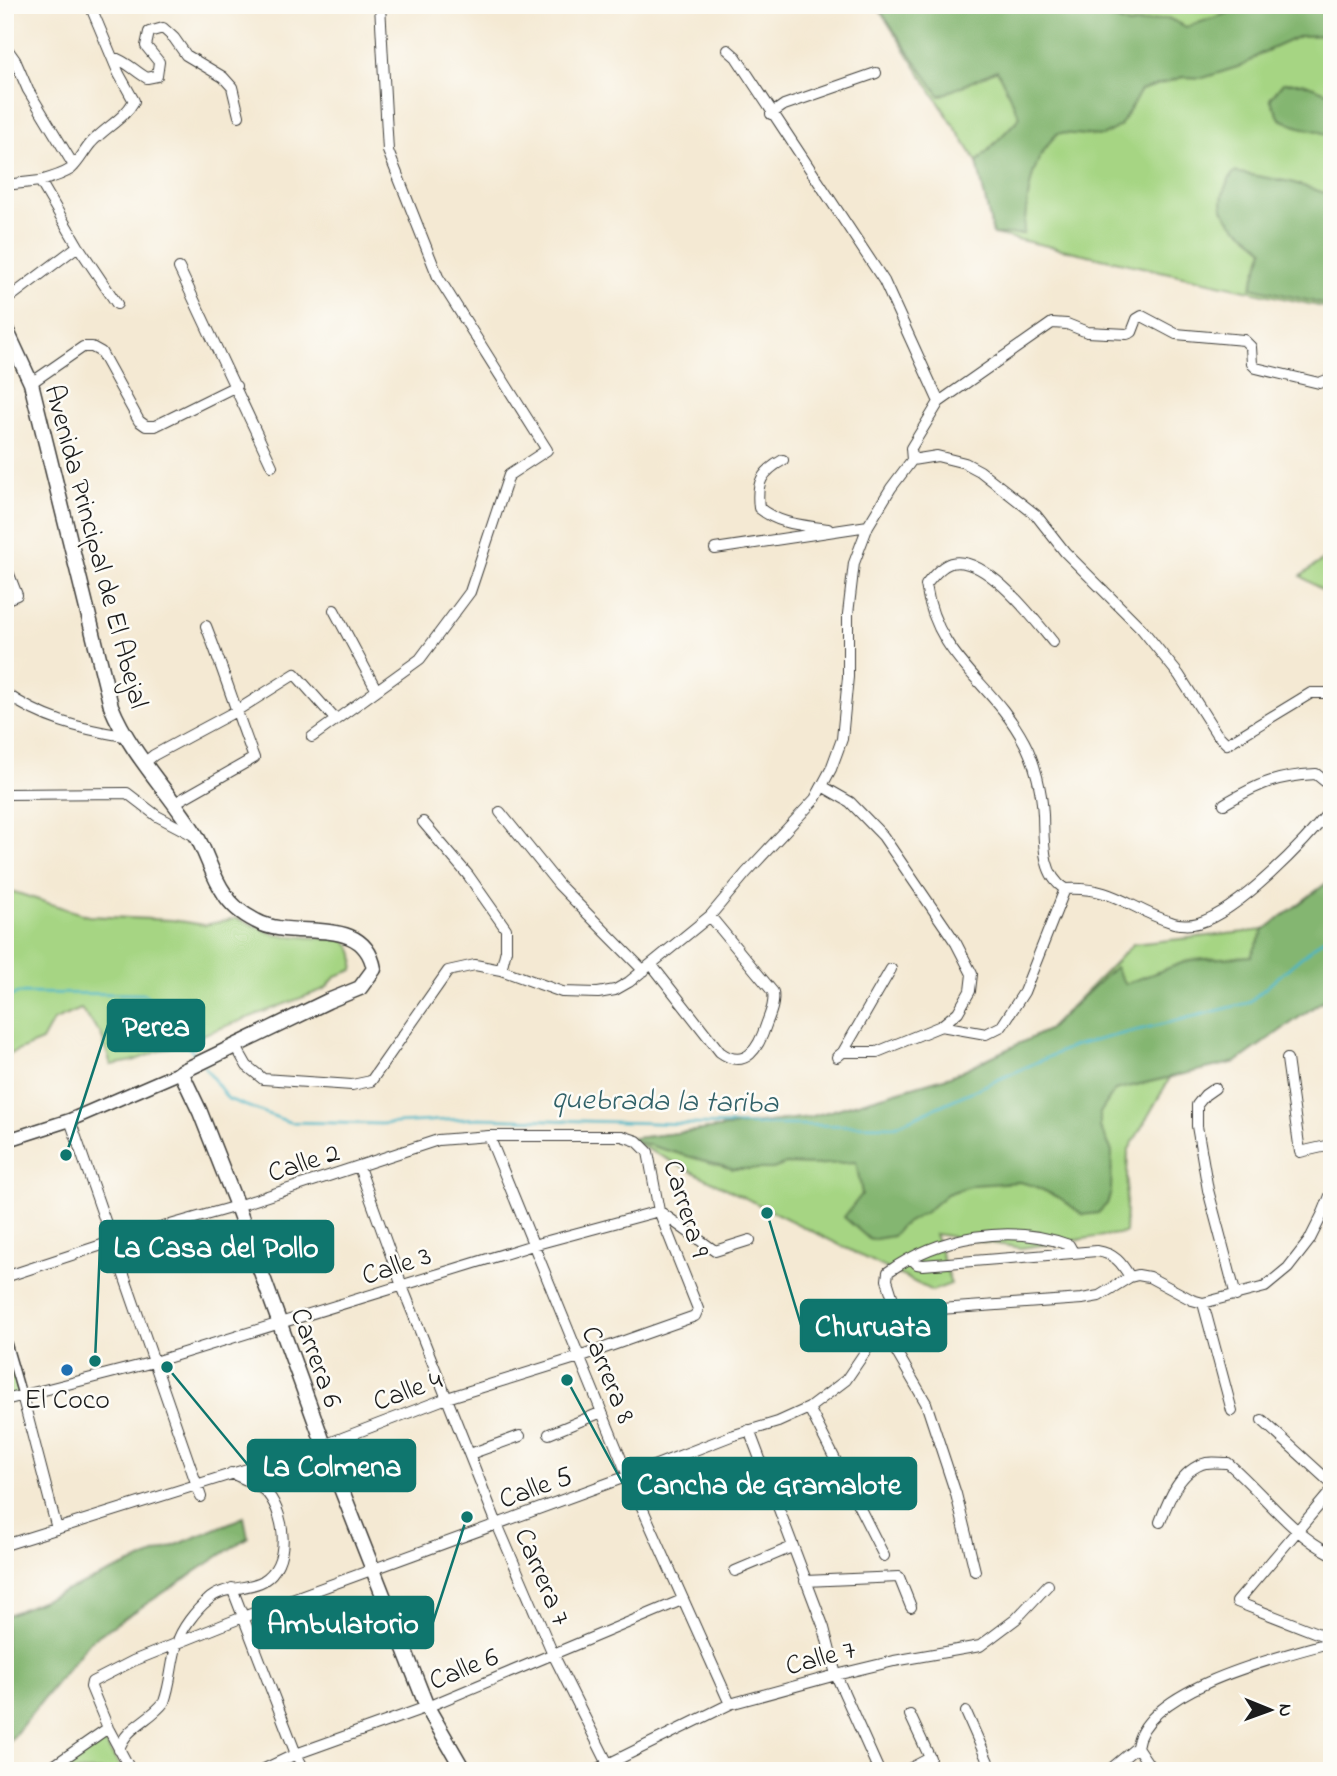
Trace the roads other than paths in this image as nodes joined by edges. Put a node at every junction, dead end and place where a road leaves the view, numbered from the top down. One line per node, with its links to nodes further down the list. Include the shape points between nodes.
1 (90, 5): 5 (street)
2 (380, 5): 32 (street, via 388,151 439,277 547,450 509,475 470,592 420,659)
3 (5, 47): 9 (street)
4 (728, 50): 7 (street)
5 (112, 57): 8 (street, via 125,60 147,78 157,76 159,62 146,46 149,32 163,28 186,55 232,87); 9 (street, via 134,101 127,114 89,145)
6 (876, 73): 7 (street, via 783,105)
7 (771, 114): 20 (street, via 884,281)
8 (239, 116)
9 (74, 166): 10 (street)
10 (40, 181): 11 (street); 12 (street)
11 (5, 185)
12 (78, 246): 14 (street); 15 (street)
13 (179, 268): 19 (street)
14 (5, 301)
15 (117, 304)
16 (5, 327): 18 (main road, Avenida Principal de El Abejal)
17 (1332, 378): 20 (street, via 1319,383 1256,369 1251,347 1244,340 1176,334 1142,316 1127,334 1087,332 1052,323)
18 (31, 383): 19 (street, via 83,347 92,346 101,352 146,426 155,426); 37 (main road, Avenida Principal de El Abejal, via 111,706)
19 (236, 386): 23 (street)
20 (939, 402): 22 (street, via 911,448)
21 (783, 460): 25 (street, via 768,468 761,479 759,508 784,522)
22 (912, 460): 24 (street); 34 (street, via 937,456 965,463 1036,515 1065,552 1141,628 1227,744 1311,693)
23 (272, 466)
24 (868, 526): 25 (street); 40 (street, via 854,563 842,739)
25 (839, 531): 26 (street)
26 (715, 549)
27 (5, 565): 28 (street, via 17,595)
28 (5, 600)
29 (334, 610): 32 (street)
30 (205, 626): 35 (street)
31 (1053, 642): 49 (street, via 984,570 951,563 926,584 929,606 945,643 999,704 1025,743 1043,813 1042,841 1050,868)
32 (376, 689): 36 (street)
33 (5, 693): 37 (street, via 28,709 59,721)
34 (1332, 693)
35 (236, 711): 36 (street, via 295,674); 39 (street); 43 (street, via 254,758)
36 (335, 719): 38 (street)
37 (124, 736): 39 (main road, Avenida Principal de El Abejal)
38 (312, 737)
39 (144, 763): 43 (main road, Avenida Principal de El Abejal)
40 (822, 786): 50 (street); 54 (street, via 850,802 883,836 972,974 970,991 958,1012)
41 (1332, 787): 44 (street, via 1316,774 1285,776)
42 (5, 794): 48 (street, via 127,793 157,816)
43 (173, 804): 48 (main road, Avenida Principal de El Abejal)
44 (1224, 804)
45 (1332, 808): 49 (street, via 1238,901 1196,924 1174,923 1115,895)
46 (500, 811): 51 (street, via 559,885)
47 (422, 822): 53 (street, via 506,929)
48 (196, 836): 55 (main road, Avenida Principal de El Abejal, via 224,894 257,922 278,930 348,936 372,955 374,969 360,988)
49 (1065, 889): 54 (street, via 1024,992 1002,1026 986,1034)
50 (710, 916): 51 (street); 51 (street, via 773,992 774,1003 755,1050 736,1059 720,1052)
51 (647, 967): 53 (street, via 615,990 580,994)
52 (891, 969): 54 (street, via 840,1054 877,1052)
53 (501, 970): 55 (street, via 475,965 448,971 371,1081 352,1085 263,1079 247,1066)
54 (941, 1026)
55 (235, 1045): 57 (main road, Avenida Principal de El Abejal)
56 (1287, 1059): 63 (street, via 1300,1153)
57 (181, 1072): 59 (street); 67 (main road, Carrera 6)
58 (1215, 1088): 77 (street, via 1197,1105 1197,1126 1208,1190)
59 (70, 1120): 62 (street); 70 (street)
60 (489, 1136): 61 (street, Calle 2); 64 (street, Calle 2, via 439,1140); 71 (street, Carrera 8)
61 (622, 1136): 68 (street, Carrera 9, via 637,1141 648,1152)
62 (5, 1141)
63 (1331, 1144): 65 (street)
64 (359, 1167): 67 (street, Calle 2); 76 (street, Carrera 7)
65 (1332, 1178)
66 (1332, 1191): 77 (street, via 1309,1241 1288,1268 1265,1287)
67 (237, 1206): 70 (street, Calle 2); 81 (main road, Carrera 6)
68 (659, 1211): 69 (street, via 715,1251); 71 (street, Calle 3); 79 (street, Carrera 9)
69 (750, 1240)
70 (114, 1241): 74 (street, Calle 2); 85 (street)
71 (533, 1245): 76 (street, Calle 3); 84 (street, Carrera 8)
72 (1073, 1252): 73 (street, via 923,1265); 73 (street, via 1069,1245 1043,1237 999,1234 945,1244); 75 (street, via 1110,1254 1121,1261)
73 (912, 1259): 80 (street, via 887,1275)
74 (5, 1277)
75 (1130, 1277): 78 (street, via 1149,1277); 80 (street, via 1109,1291 1082,1299)
76 (402, 1286): 81 (street, Calle 3); 87 (street, Carrera 7)
77 (1236, 1296): 78 (street)
78 (1203, 1303): 90 (street)
79 (697, 1307): 84 (street, Calle 4, via 695,1316)
80 (897, 1312): 82 (street, Calle 5)
81 (280, 1325): 85 (street, Calle 3); 96 (main road, Carrera 6)
82 (884, 1325): 89 (street, Calle 5, via 846,1380); 113 (street, via 926,1403 956,1493)
83 (5, 1336): 86 (street)
84 (579, 1357): 87 (street, Calle 4); 91 (street, Carrera 8)
85 (154, 1362): 86 (street, Calle 3); 101 (street)
86 (22, 1395): 88 (street, Calle 3); 106 (street)
87 (447, 1398): 96 (street, Calle 4); 97 (street, Carrera 7)
88 (5, 1400)
89 (809, 1408): 93 (street, Calle 5); 111 (street)
90 (1232, 1411)
91 (602, 1412): 94 (street); 99 (street, Carrera 8)
92 (1262, 1420): 100 (street)
93 (749, 1430): 99 (street, Calle 5); 109 (street)
94 (549, 1434)
95 (520, 1436): 97 (street)
96 (324, 1445): 98 (street, Calle 4); 112 (main road, Carrera 6)
97 (470, 1454): 105 (street, Carrera 7)
98 (231, 1473): 101 (street, Calle 4); 117 (street, via 268,1492 281,1520 283,1547 275,1571 262,1582)
99 (628, 1476): 105 (street, Calle 5); 118 (street, Carrera 8)
100 (1332, 1483)
101 (197, 1484): 103 (street); 106 (street, Calle 4)
102 (1332, 1490): 107 (street)
103 (201, 1497)
104 (1160, 1522): 107 (street, via 1182,1478 1204,1463 1228,1463)
105 (497, 1524): 112 (street, Calle 5); 123 (street, Carrera 7)
106 (57, 1529): 108 (street, Calle 4)
107 (1298, 1529): 110 (street); 121 (street, via 1237,1602)
108 (5, 1545)
109 (792, 1547): 114 (street); 115 (street)
110 (1332, 1554)
111 (884, 1556)
112 (372, 1570): 120 (street, Calle 5); 126 (main road, Carrera 6)
113 (975, 1571)
114 (735, 1572)
115 (805, 1581): 119 (street, via 899,1577); 124 (street)
116 (1048, 1585): 124 (street, Calle 7, via 1016,1619 980,1646)
117 (232, 1588): 120 (street); 122 (street, via 209,1598)
118 (682, 1600): 123 (street, Calle 6); 125 (street, Carrera 8)
119 (911, 1607)
120 (243, 1617): 122 (street, Calle 5); 132 (street)
121 (1332, 1640): 130 (street, via 1212,1680 1156,1712 1139,1735)
122 (177, 1643): 129 (street, Calle 5, via 92,1682 90,1687); 131 (street, via 164,1702 127,1734)
123 (553, 1654): 126 (street, Calle 6); 133 (street, Carrera 7)
124 (836, 1675): 125 (street, Calle 7); 140 (street)
125 (730, 1704): 133 (street, Calle 7)
126 (427, 1707): 132 (street, Calle 6); 138 (main road, Carrera 6)
127 (966, 1712): 142 (street)
128 (910, 1715): 141 (street, via 930,1758)
129 (108, 1728): 131 (street); 134 (street)
130 (1137, 1747): 143 (street); 144 (street)
131 (119, 1751): 135 (street)
132 (296, 1754): 136 (street, Calle 6); 137 (street)
133 (608, 1763): 139 (street, Calle 7)
134 (46, 1771)
135 (131, 1771)
136 (260, 1771)
137 (305, 1771)
138 (464, 1771)
139 (594, 1771)
140 (879, 1771)
141 (905, 1771)
142 (992, 1771)
143 (1108, 1771)
144 (1153, 1771)

